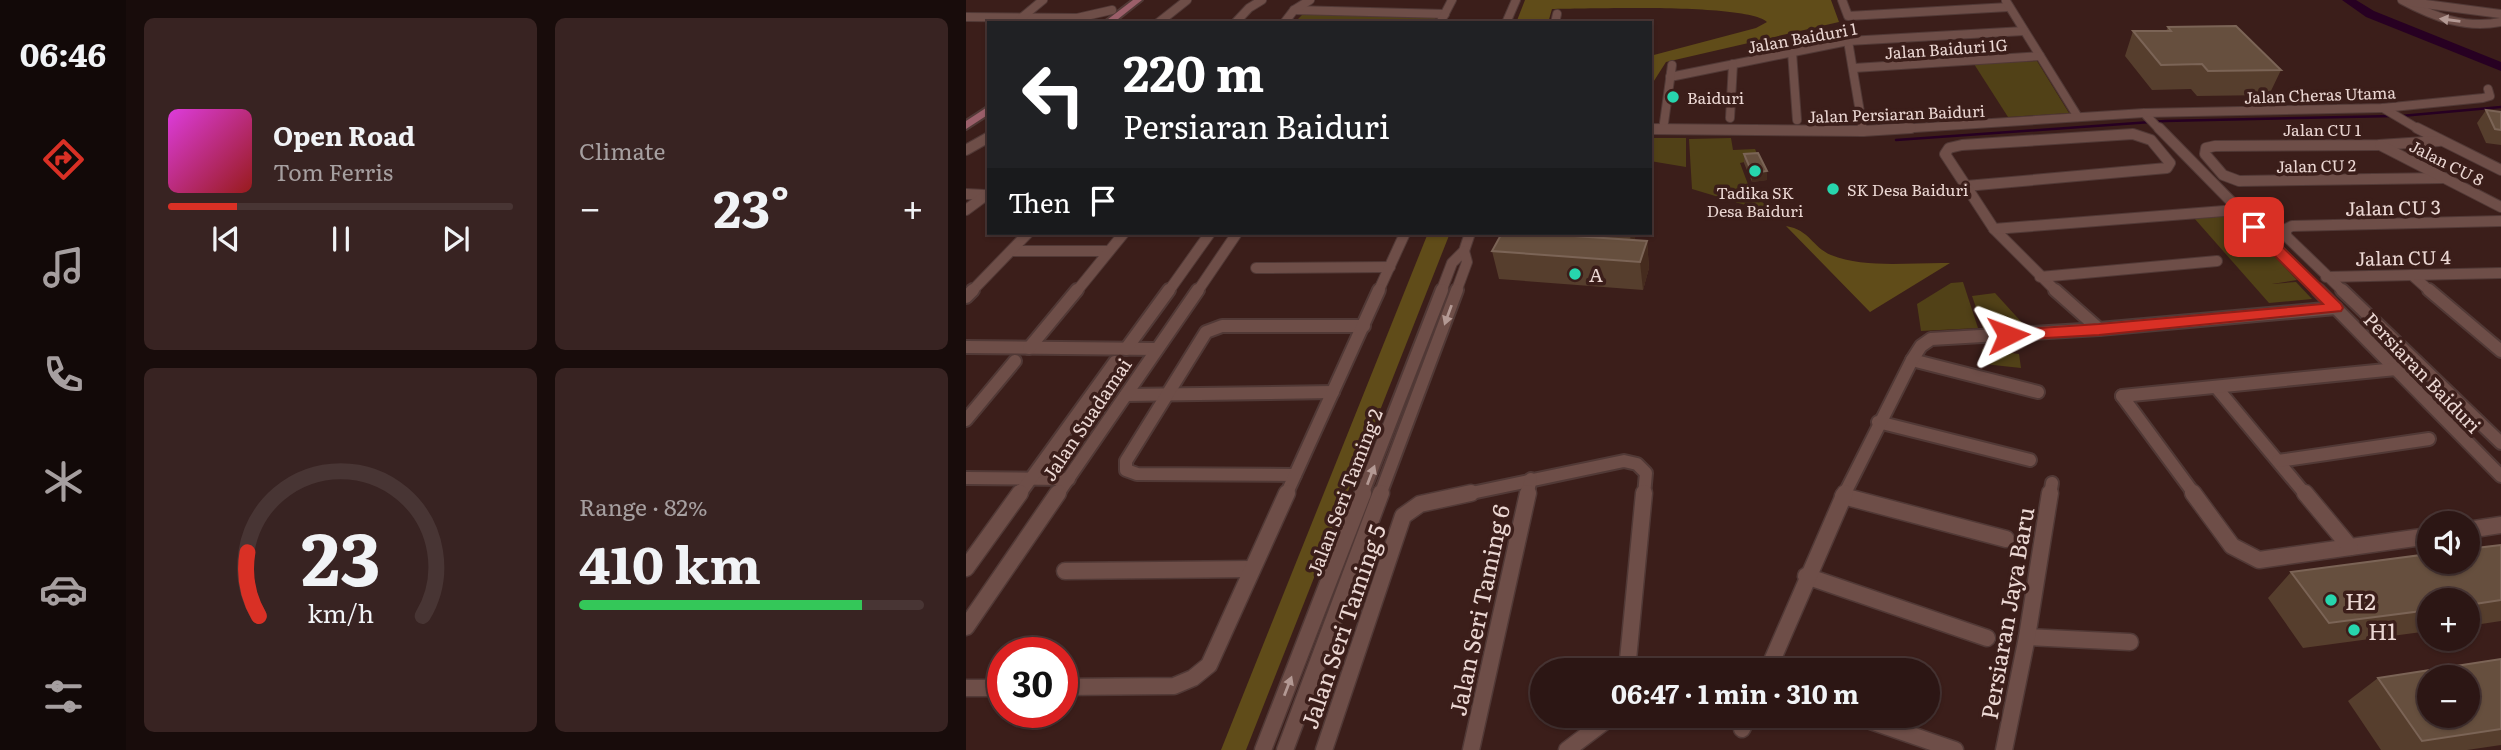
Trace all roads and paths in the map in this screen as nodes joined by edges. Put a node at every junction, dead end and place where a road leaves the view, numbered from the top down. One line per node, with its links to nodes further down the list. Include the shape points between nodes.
1 (1043, 0): 12 (street)
2 (1126, 0): 13 (main road)
3 (1138, 0): 22 (main road)
4 (1187, 0): 23 (street)
5 (1262, 0): 24 (street)
6 (1310, 0): 14 (street)
7 (1452, 0): 16 (street)
8 (1516, 0): 27 (street)
9 (1842, 0): 11 (street, via 1848,16)
10 (2402, 0): 15 (street); 29 (street, one-way to 10, via 2489,26 2438,19)
11 (2007, 4): 30 (street)
12 (1031, 10): 17 (street); 18 (street); 20 (street)
13 (1112, 10): 18 (street, via 1088,17); 21 (main road)
14 (1294, 10): 16 (street); 25 (street)
15 (2501, 13)
16 (1444, 14): 26 (street)
17 (1005, 17): 19 (street); 20 (street)
18 (1037, 18): 20 (street)
19 (966, 20): 28 (street)
20 (1018, 20)
21 (1098, 21)
22 (1110, 21)
23 (1161, 21)
24 (1237, 21)
25 (1286, 21)
26 (1441, 21)
27 (1507, 21)
28 (987, 22)
29 (2501, 22)
30 (2024, 31): 31 (street, Jalan Baiduri 1); 33 (street)
31 (1848, 41): 32 (street, Jalan Baiduri 1); 36 (street)
32 (1792, 52): 34 (street, Jalan Baiduri 1); 45 (street)
33 (2040, 56): 36 (street, Jalan Baiduri 1G); 43 (street)
34 (1733, 64): 37 (street, Jalan Baiduri 1); 44 (street)
35 (1672, 65): 37 (street)
36 (1854, 68): 50 (street)
37 (1670, 78): 49 (street)
38 (2488, 89): 40 (street, Jalan Cheras Utama, via 2490,96 2483,98)
39 (987, 101): 42 (main road)
40 (2383, 108): 46 (street, Jalan Cheras Utama); 52 (street)
41 (987, 110): 47 (main road)
42 (966, 117)
43 (2078, 117): 46 (street, Jalan Persiaran Baiduri); 50 (street, Jalan Persiaran Baiduri)
44 (1730, 118)
45 (1797, 120)
46 (2150, 120): 63 (street, Persiaran Baiduri)
47 (966, 126)
48 (1652, 130): 49 (street, Jalan Persiaran Baiduri)
49 (1663, 130): 50 (street, Jalan Persiaran Baiduri)
50 (1863, 131)
51 (987, 138): 55 (street)
52 (2439, 141): 53 (street, Jalan CU 1); 56 (street)
53 (2379, 145): 54 (street, Jalan CU 1); 57 (street, Jalan CU 8)
54 (2206, 148): 57 (street, Jalan CU 2, via 2223,175 2239,181)
55 (966, 150)
56 (2501, 170)
57 (2444, 178): 61 (street, Jalan CU 8)
58 (1966, 186): 58 (street, via 1945,153 1949,148 2133,134 2151,140 2170,163 2167,168); 65 (street)
59 (966, 194): 60 (street)
60 (987, 194): 62 (street)
61 (2501, 207)
62 (966, 210)
63 (2237, 210): 65 (street); 82 (street, Persiaran Baiduri)
64 (2501, 221): 80 (street, Jalan CU 3, via 2286,229 2286,236)
65 (1994, 229): 81 (street)
66 (1026, 235): 73 (street)
67 (1122, 235): 74 (street)
68 (1209, 235): 90 (street)
69 (1236, 235): 91 (street, Jalan Suadamai)
70 (1404, 235): 76 (street)
71 (1469, 235): 72 (street, Jalan Seri Taming 2)
72 (1464, 250): 137 (street, Jalan Seri Taming 2, one-way to 72, via 1452,263); 138 (street, Jalan Seri Taming 2, one-way to 138, via 1467,262)
73 (1011, 251): 74 (street); 83 (street)
74 (1109, 251): 89 (street)
75 (2217, 261): 81 (street)
76 (1390, 267): 77 (street); 85 (street)
77 (1256, 268)
78 (2412, 275): 79 (street, Jalan CU 4); 80 (street, Jalan CU 4); 92 (street)
79 (2498, 275)
80 (2330, 276): 82 (street, Jalan CU 4); 105 (street)
81 (2040, 277): 86 (street)
82 (2305, 278): 84 (street, Persiaran Baiduri)
83 (966, 298)
84 (2336, 308): 86 (street); 96 (street, Persiaran Baiduri)
85 (1364, 326): 98 (street); 100 (street, via 1222,326 1206,332)
86 (2099, 330): 87 (street)
87 (1926, 342): 93 (street)
88 (966, 347): 89 (street)
89 (1030, 348): 90 (street)
90 (1126, 349): 91 (street)
91 (1157, 349): 101 (street, Jalan Suadamai)
92 (2501, 351)
93 (1912, 360): 99 (street); 103 (street)
94 (1015, 361): 102 (street)
95 (1115, 362): 112 (street)
96 (2396, 369): 97 (street); 110 (street, Persiaran Baiduri)
97 (2216, 387): 107 (street); 121 (street, via 2122,396 2231,545 2259,560)
98 (1333, 392): 100 (street); 109 (street)
99 (2038, 392)
100 (1165, 394): 101 (street); 109 (street, via 1126,461 1126,470 1137,474)
101 (1126, 395): 113 (street, Jalan Suadamai)
102 (969, 413)
103 (1878, 422): 106 (street); 116 (street)
104 (2429, 439): 107 (street)
105 (2501, 443)
106 (2030, 460)
107 (2278, 461): 121 (street)
108 (1637, 464): 114 (street, via 1624,461); 130 (street, via 1646,473)
109 (1295, 475): 123 (street)
110 (2501, 476)
111 (966, 478): 112 (street)
112 (1031, 478): 113 (street); 122 (street)
113 (1069, 479): 126 (street, Jalan Suadamai)
114 (1531, 479): 139 (street, Jalan Seri Taming 5, via 1420,504 1403,516); 140 (street, Jalan Seri Taming 6)
115 (2052, 483): 127 (street, Persiaran Jaya Baru)
116 (1843, 496): 120 (street); 125 (street)
117 (2501, 525): 118 (street)
118 (2480, 528)
119 (2417, 538): 121 (street)
120 (2006, 539)
121 (2350, 547)
122 (966, 568)
123 (1252, 569): 124 (street); 132 (street, via 1209,665 1193,678 1174,687)
124 (1065, 571)
125 (1806, 576): 128 (street); 131 (street)
126 (966, 627)
127 (2027, 637): 129 (street); 143 (street, Persiaran Jaya Baru)
128 (1987, 638)
129 (2130, 642)
130 (1628, 658)
131 (1773, 658)
132 (1078, 687)
133 (966, 688): 134 (street)
134 (987, 688)
135 (1596, 728): 141 (street)
136 (1891, 728): 142 (street)
137 (1263, 750)
138 (1285, 750)
139 (1324, 750)
140 (1471, 750)
141 (1567, 750)
142 (1955, 750)
143 (2004, 750)

